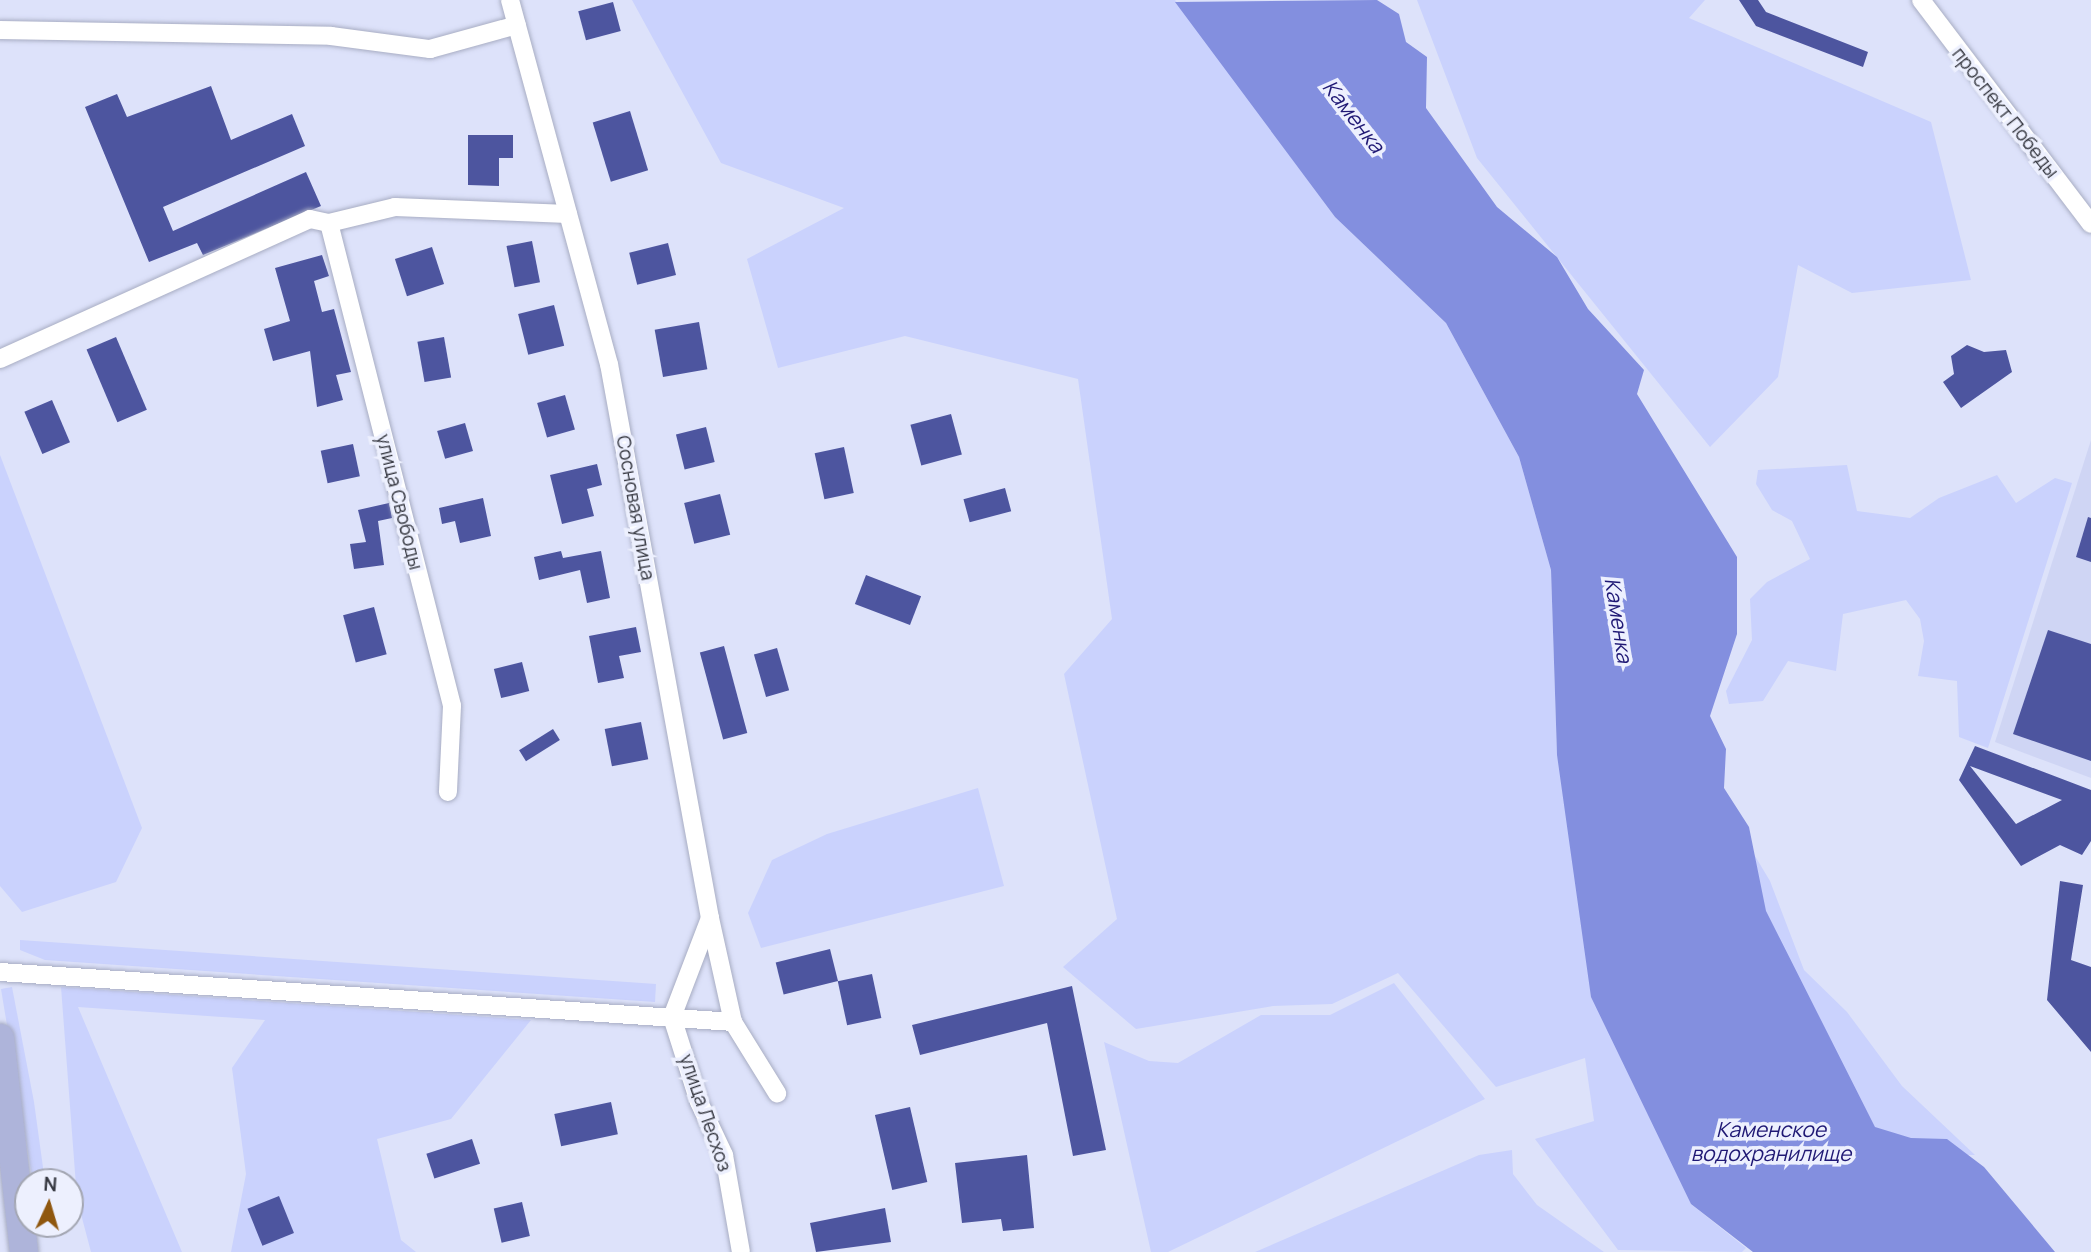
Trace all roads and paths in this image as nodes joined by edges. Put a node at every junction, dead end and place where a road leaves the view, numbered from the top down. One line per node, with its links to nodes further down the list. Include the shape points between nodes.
1 (510, 0): 3 (street, Сосновая улица)
2 (1921, 0): 7 (street, проспект Победы)
3 (517, 25): 4 (street, via 430,49 331,36); 5 (street, Сосновая улица)
4 (0, 30)
5 (568, 214): 6 (street, via 395,207); 10 (street, Сосновая улица, via 609,364)
6 (326, 220): 8 (street); 9 (street, улица Свободы, via 452,706)
7 (2091, 224)
8 (0, 359)
9 (448, 792)
10 (710, 918): 12 (street); 13 (street, Сосновая улица)
11 (0, 972): 12 (street)
12 (672, 1017): 13 (street); 17 (street, улица Лесхоз, via 699,1102 724,1155)
13 (733, 1023): 15 (street, Сосновая улица)
14 (0, 1038): 16 (main road)
15 (777, 1093)
16 (24, 1252)
17 (741, 1252)

